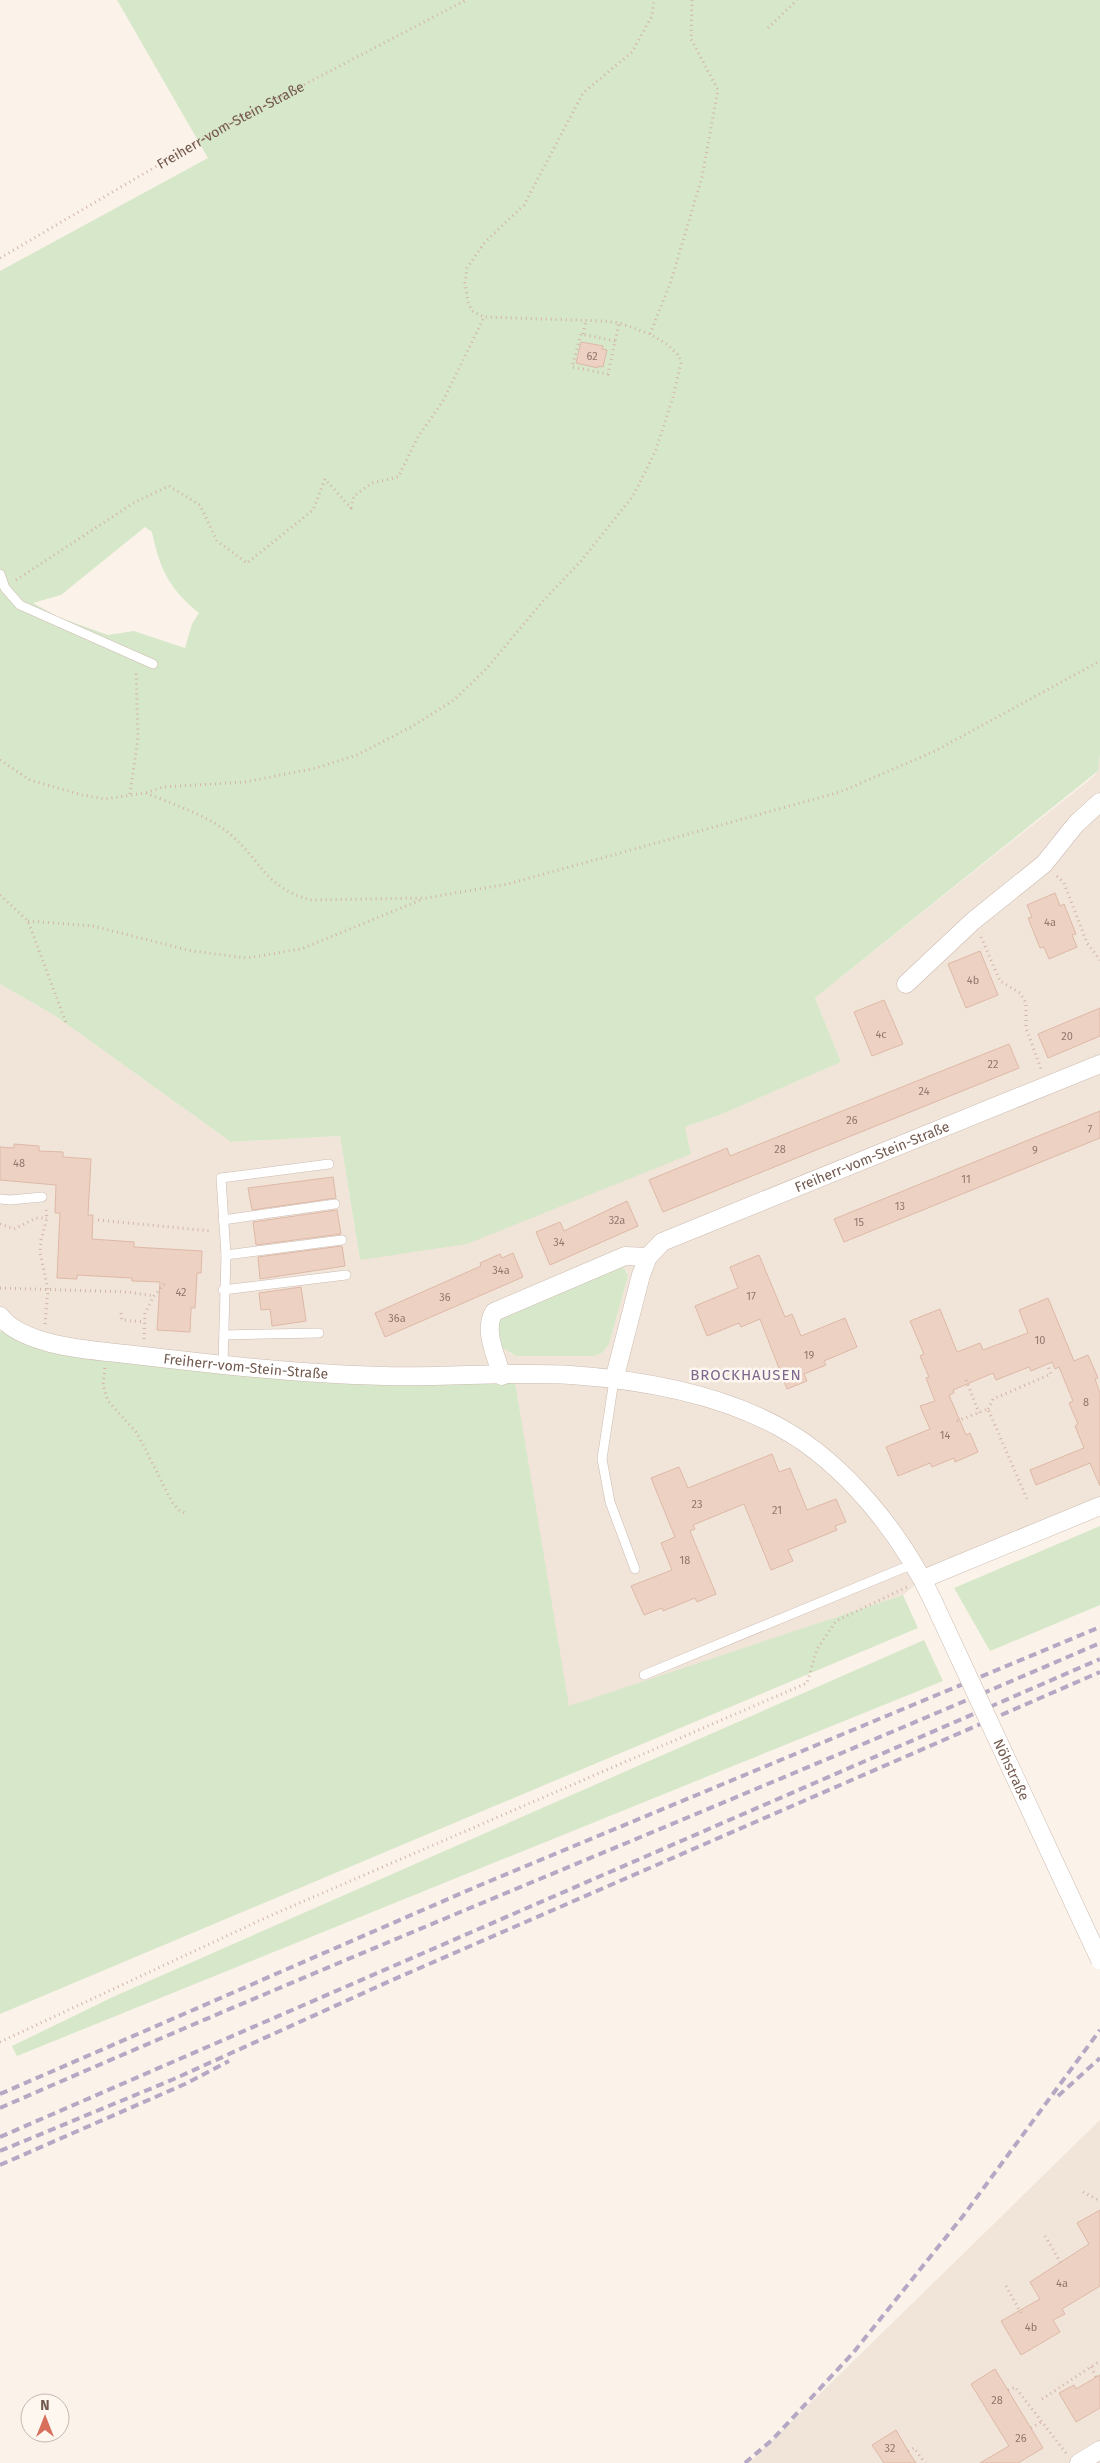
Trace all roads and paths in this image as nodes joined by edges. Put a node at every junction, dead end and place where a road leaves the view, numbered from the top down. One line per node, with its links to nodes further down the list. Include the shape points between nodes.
1 (466, 0): 6 (path, Freiherr-vom-Stein-Straße, via 225,126)
2 (654, 0): 7 (path, via 652,16 632,52 583,93 524,205 485,242 467,268 468,302 472,311)
3 (692, 0): 11 (path, via 691,39 718,90 702,177 671,281)
4 (797, 0): 5 (path)
5 (768, 28)
6 (0, 258)
7 (484, 317): 8 (path); 14 (path, via 447,394 418,437 398,477 372,484 354,496 351,508 325,479 313,510 247,563 217,541 200,505 169,486 135,502)
8 (586, 320): 9 (path); 10 (path)
9 (619, 323): 11 (path); 12 (path)
10 (583, 334): 12 (path); 12 (path, via 572,367 608,374)
11 (650, 334): 19 (path, via 680,356 681,363 655,452 633,496 581,561 486,669 454,700 357,755 332,763 245,782 163,787)
12 (615, 341)
13 (0, 574): 14 (lane)
14 (5, 588): 15 (lane, via 20,605)
15 (136, 658): 17 (lane); 20 (path, via 138,737)
16 (1100, 661): 24 (path, via 935,751 840,792 508,884)
17 (153, 664)
18 (0, 760): 20 (path, via 30,780 82,796 105,799)
19 (145, 793): 20 (path); 24 (path, via 210,820 232,836 273,882 294,895 310,900)
20 (130, 794)
21 (1100, 802): 22 (street, via 1076,824)
22 (1044, 864): 25 (street); 27 (path, via 1064,883 1087,943)
23 (0, 895): 26 (path)
24 (426, 898): 26 (path, via 300,949 247,958 192,951 93,926)
25 (974, 921): 28 (street); 31 (path, via 1000,981 1020,993 1026,1003 1026,1028)
26 (28, 922): 29 (path)
27 (1100, 960)
28 (906, 984)
29 (66, 1023)
30 (1100, 1064): 31 (street, Freiherr-vom-Stein-Straße)
31 (1048, 1086): 42 (street, Freiherr-vom-Stein-Straße, via 662,1242)
32 (329, 1164): 37 (lane, via 221,1178)
33 (42, 1197): 34 (lane)
34 (0, 1198)
35 (335, 1204): 37 (lane)
36 (98, 1220): 39 (path)
37 (223, 1220): 39 (lane)
38 (0, 1224): 46 (path, via 14,1229 36,1218 48,1218 40,1252)
39 (224, 1232): 41 (lane)
40 (342, 1240): 41 (lane)
41 (226, 1255): 47 (lane)
42 (648, 1257): 59 (street, via 625,1256 494,1312 488,1321 489,1332); 60 (street, Freiherr-vom-Stein-Straße)
43 (346, 1275): 47 (lane)
44 (165, 1283): 48 (path)
45 (0, 1288): 46 (path)
46 (48, 1290): 48 (path, via 128,1292); 50 (path)
47 (223, 1290): 54 (lane)
48 (154, 1296): 51 (path, via 145,1313)
49 (121, 1313): 51 (path, via 122,1320)
50 (46, 1314)
51 (145, 1322): 55 (path)
52 (2, 1325): 56 (street, Freiherr-vom-Stein-Straße, via 37,1339 87,1349)
53 (319, 1333): 54 (lane)
54 (224, 1335): 56 (lane)
55 (144, 1339)
56 (223, 1364): 59 (street, Freiherr-vom-Stein-Straße, via 333,1374)
57 (1047, 1364): 62 (path, via 1051,1374 993,1398)
58 (105, 1367): 67 (path, via 103,1385 108,1401 137,1433 172,1502)
59 (502, 1376): 60 (street, Freiherr-vom-Stein-Straße, via 570,1375)
60 (614, 1380): 68 (street, Freiherr-vom-Stein-Straße, via 668,1386 721,1402 782,1428 833,1464 895,1535); 69 (lane, via 602,1459 610,1502)
61 (966, 1380): 63 (path)
62 (988, 1409): 63 (path); 65 (path)
63 (979, 1413): 64 (path)
64 (957, 1421)
65 (1027, 1499)
66 (1100, 1506): 70 (street)
67 (188, 1514)
68 (913, 1564): 70 (street, Freiherr-vom-Stein-Straße); 71 (lane)
69 (635, 1569)
70 (923, 1579): 72 (street, Nöhstraße, bridge); 73 (path, via 836,1621 817,1649 807,1683 265,1918)
71 (644, 1675)
72 (1100, 1960)
73 (0, 2042)
74 (1083, 2192): 75 (path)
75 (1100, 2202)
76 (1045, 2236): 77 (path)
77 (1062, 2265)
78 (1006, 2286): 79 (path)
79 (1021, 2313)
80 (1100, 2361): 81 (path)
81 (1091, 2367): 82 (path); 84 (path)
82 (1096, 2377)
83 (1008, 2390): 85 (path, via 1016,2386)
84 (1042, 2399)
85 (1042, 2421): 86 (path); 89 (path)
86 (1031, 2428)
87 (1100, 2450): 89 (street)
88 (908, 2451): 90 (path, via 914,2448)
89 (1073, 2460)
90 (926, 2463)

